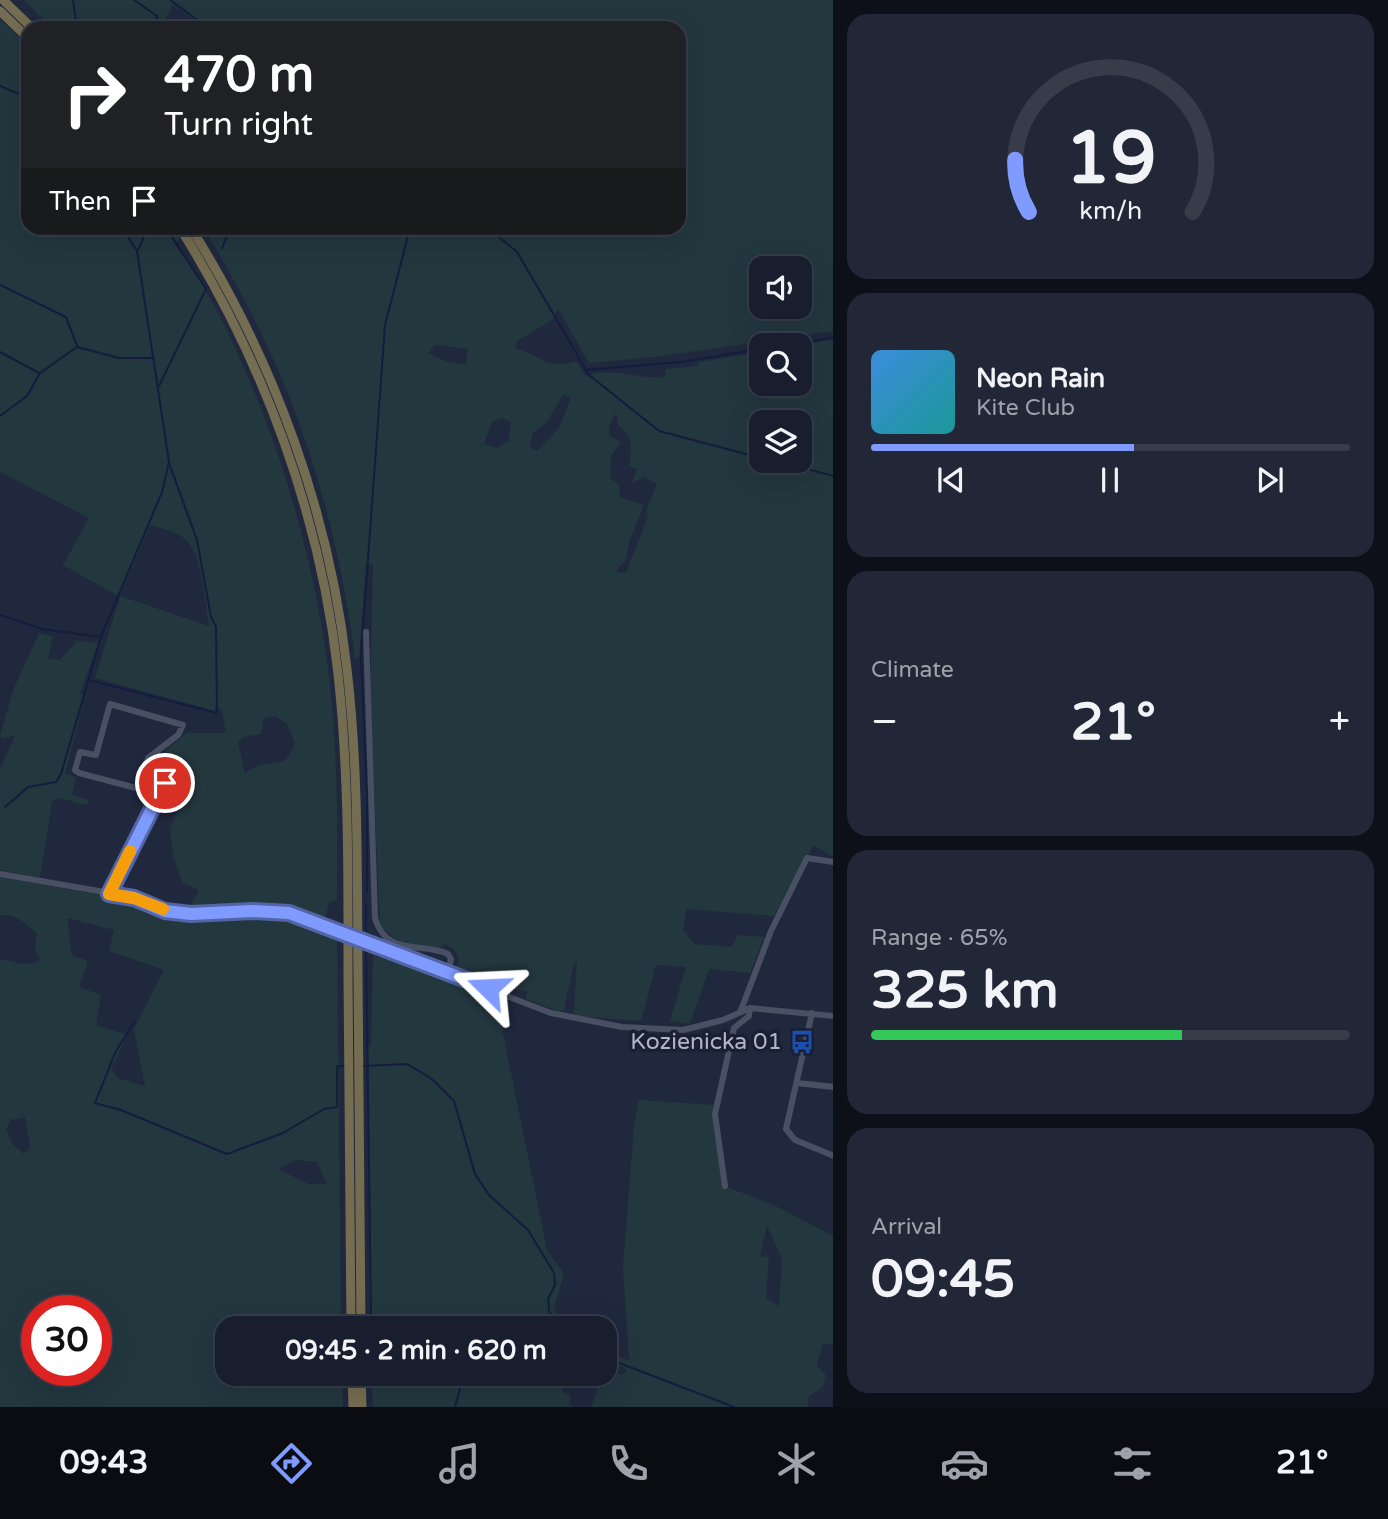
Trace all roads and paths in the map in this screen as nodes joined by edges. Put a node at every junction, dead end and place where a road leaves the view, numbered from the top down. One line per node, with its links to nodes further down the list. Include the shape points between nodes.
1 (2, 0): 3 (highway)
2 (0, 11): 4 (highway)
3 (24, 21)
4 (21, 31)
5 (184, 235): 21 (highway, via 230,316 275,419 309,522 334,642 347,810)
6 (195, 235): 22 (highway, via 239,313 279,401 316,512 341,626 356,803)
7 (366, 632): 12 (street, via 373,911 381,932 398,943 448,954)
8 (144, 769): 8 (street, via 148,758 178,735 183,725 110,704 96,755 80,752 75,770 136,788); 11 (street, via 165,783)
9 (833, 862): 14 (street, via 807,858 771,931)
10 (0, 874): 11 (street)
11 (109, 894): 12 (street, via 191,914 275,911)
12 (448, 973): 14 (street, via 551,1013 622,1027 683,1030 723,1020)
13 (750, 1008): 14 (street); 15 (street); 20 (street, via 749,1016 734,1028 715,1114)
14 (741, 1010)
15 (812, 1013): 16 (street); 17 (street)
16 (833, 1016)
17 (797, 1083): 18 (street); 19 (street, via 787,1121 789,1135)
18 (833, 1087)
19 (833, 1156)
20 (725, 1186)
21 (351, 1316)
22 (361, 1316)
23 (352, 1386): 25 (highway)
24 (361, 1386): 26 (highway)
25 (353, 1407)
26 (362, 1407)

